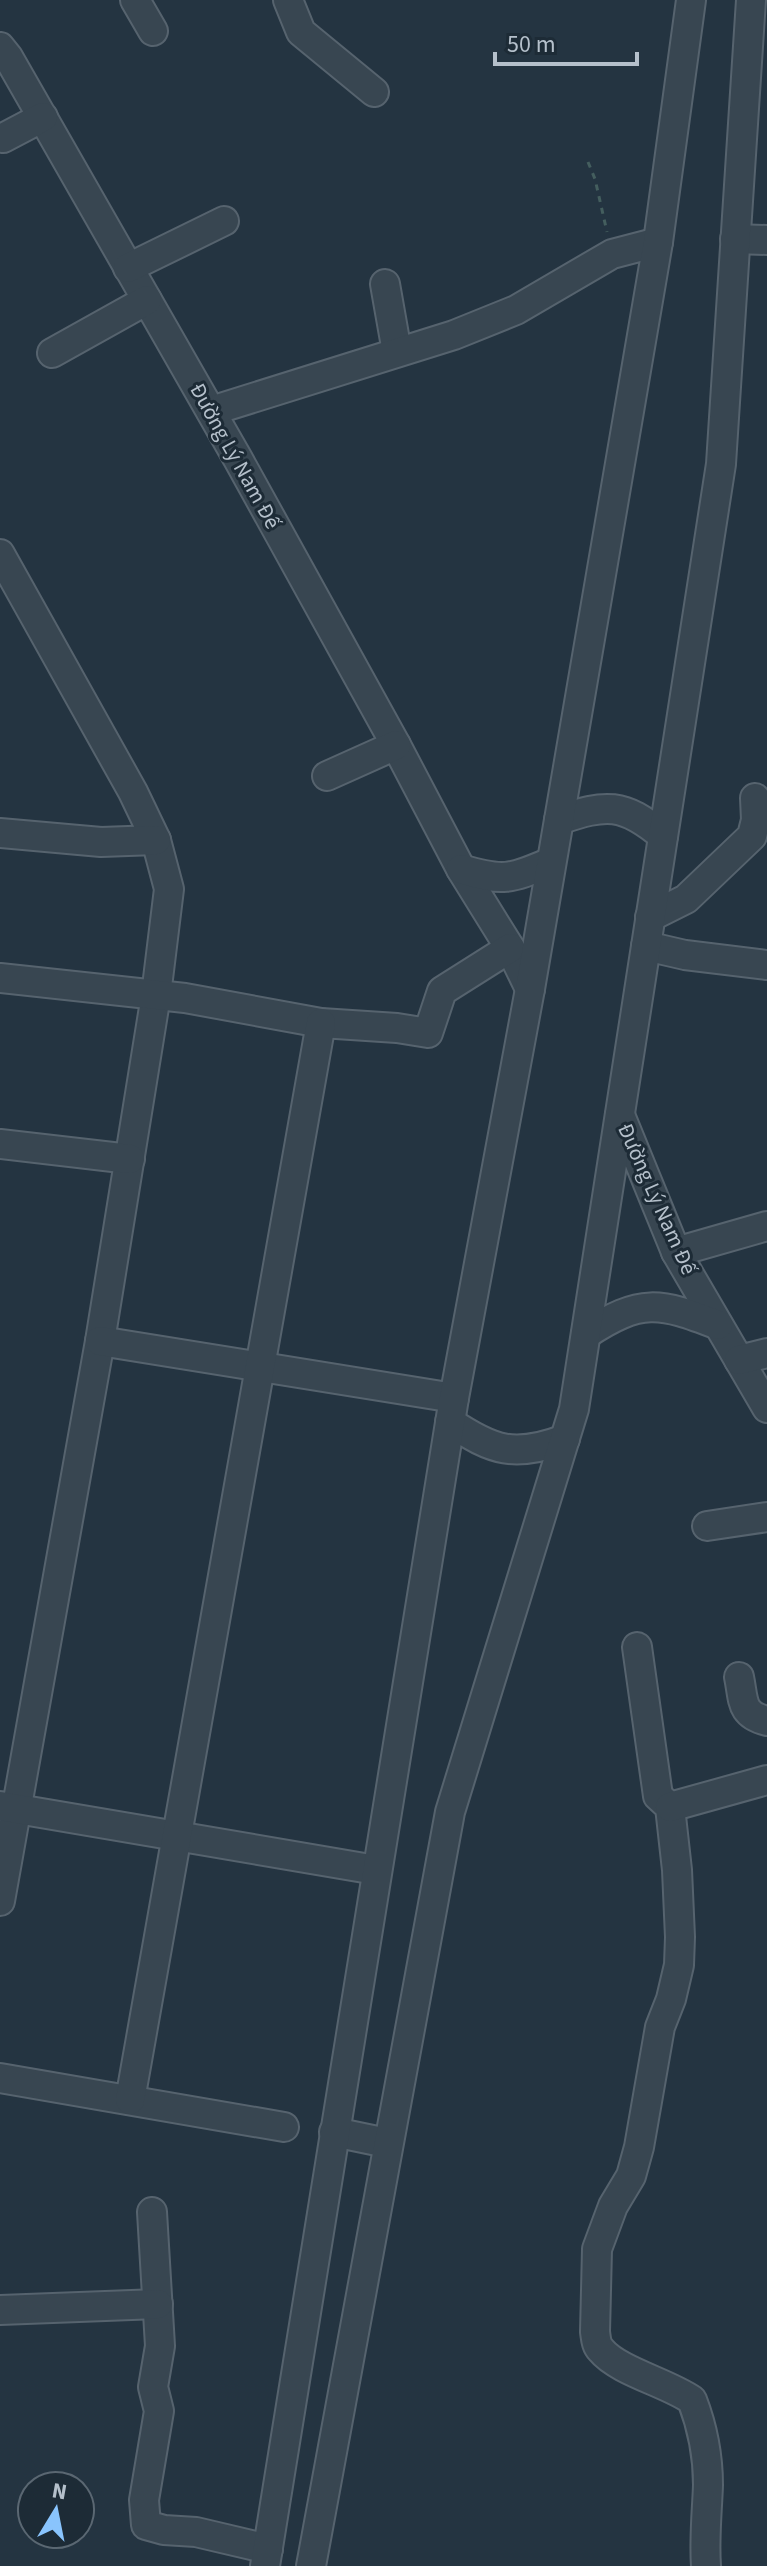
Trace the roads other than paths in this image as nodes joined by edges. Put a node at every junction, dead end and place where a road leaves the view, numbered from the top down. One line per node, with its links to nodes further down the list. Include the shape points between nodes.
1 (135, 0): 5 (street)
2 (288, 0): 7 (street, via 301,32)
3 (691, 0): 13 (street)
4 (751, 0): 11 (street)
5 (153, 31)
6 (0, 47): 8 (street, Đường Lý Nam Đế)
7 (374, 92)
8 (43, 117): 9 (street); 14 (street, Đường Lý Nam Đế)
9 (3, 138)
10 (224, 221): 14 (street)
11 (735, 239): 12 (street); 26 (street, via 721,464)
12 (767, 240)
13 (658, 242): 17 (street, via 612,254 516,310); 24 (street)
14 (128, 268): 16 (street, Đường Lý Nam Đế)
15 (385, 284): 17 (street)
16 (147, 300): 18 (street); 19 (street, Đường Lý Nam Đế)
17 (397, 352): 19 (street)
18 (52, 353)
19 (211, 411): 21 (street, Đường Lý Nam Đế)
20 (0, 554): 27 (street)
21 (396, 745): 22 (street); 29 (street, Đường Lý Nam Đế)
22 (327, 776)
23 (755, 798): 30 (street, via 752,836 686,899)
24 (559, 820): 26 (street, via 610,808 630,812); 28 (street)
25 (0, 833): 27 (street, via 101,842)
26 (663, 836): 30 (street)
27 (156, 840): 36 (street, via 169,889)
28 (551, 862): 29 (street, via 513,877 492,878); 35 (street)
29 (461, 869): 32 (street, Đường Lý Nam Đế)
30 (650, 917): 31 (street)
31 (646, 946): 33 (street); 38 (street)
32 (510, 948): 35 (street, Đường Lý Nam Đế); 37 (street, via 442,991 428,1033)
33 (767, 965)
34 (0, 978): 36 (street)
35 (530, 989): 50 (street)
36 (156, 995): 37 (street); 40 (street)
37 (321, 1023): 48 (street)
38 (620, 1115): 42 (street, Đường Lý Nam Đế); 44 (street)
39 (0, 1144): 40 (street)
40 (130, 1159): 45 (street)
41 (767, 1226): 42 (street)
42 (676, 1252): 43 (street, Đường Lý Nam Đế)
43 (718, 1325): 44 (street, via 664,1307 640,1307 615,1315); 47 (street, Đường Lý Nam Đế)
44 (586, 1334): 51 (street)
45 (100, 1341): 48 (street); 58 (street)
46 (767, 1353): 47 (street)
47 (739, 1360): 49 (street, Đường Lý Nam Đế)
48 (258, 1368): 50 (street); 60 (street)
49 (767, 1408)
50 (452, 1410): 51 (street, via 477,1440 499,1448 521,1451); 61 (street)
51 (565, 1439): 67 (street, via 450,1812)
52 (767, 1517): 53 (street)
53 (707, 1526)
54 (637, 1647): 59 (street, via 658,1796)
55 (739, 1677): 56 (street, via 746,1710)
56 (767, 1721)
57 (767, 1780): 59 (street)
58 (8, 1807): 60 (street); 62 (street)
59 (670, 1807): 73 (street, via 679,1965 660,2027 631,2176 597,2249 595,2332 602,2352 692,2400 708,2482)
60 (178, 1837): 61 (street); 64 (street)
61 (376, 1870): 66 (street)
62 (0, 1901)
63 (0, 2078): 64 (street)
64 (130, 2100): 65 (street)
65 (284, 2127)
66 (334, 2132): 67 (street); 71 (street)
67 (387, 2143): 72 (street)
68 (152, 2212): 69 (street)
69 (158, 2304): 70 (street); 71 (street, via 160,2346 153,2387 159,2411 144,2500 146,2525 196,2532)
70 (0, 2310)
71 (267, 2557)
72 (311, 2566)
73 (706, 2566)

